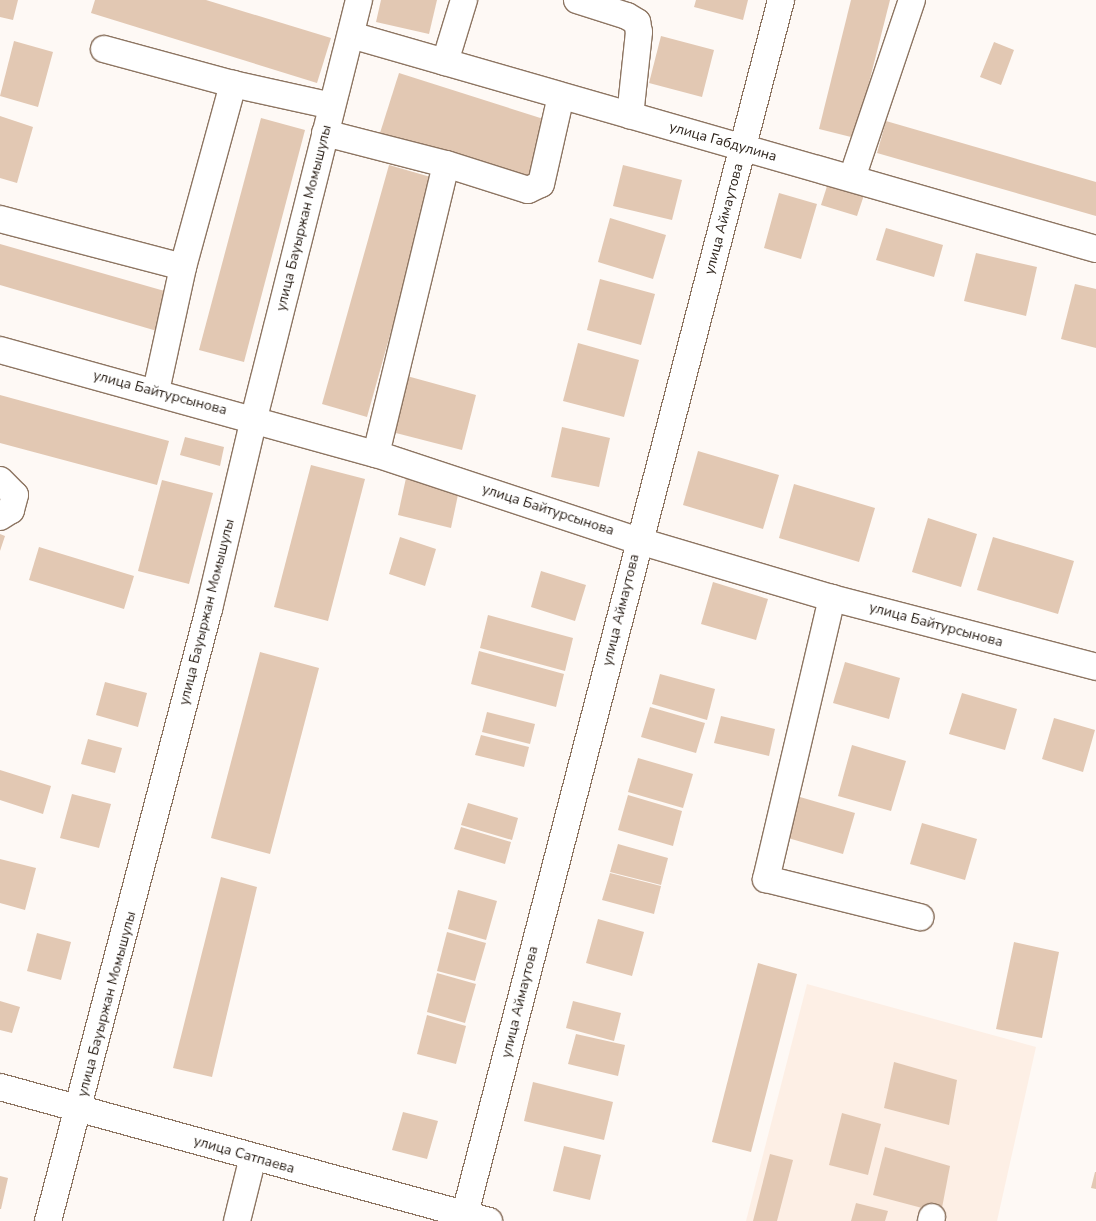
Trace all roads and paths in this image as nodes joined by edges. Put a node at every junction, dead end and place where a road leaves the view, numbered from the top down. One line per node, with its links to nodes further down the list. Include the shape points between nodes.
1 (359, 0): 6 (street, улица Бауыржан Момышулы)
2 (464, 0): 8 (street)
3 (577, 0): 12 (street, via 637,22 639,32)
4 (780, 0): 14 (street, улица Аймаутова)
5 (912, 0): 16 (street)
6 (351, 35): 8 (street, улица Габдулина); 11 (street, улица Бауыржан Момышулы)
7 (104, 49): 9 (street)
8 (445, 62): 10 (street, улица Габдулина)
9 (234, 84): 11 (street); 19 (street)
10 (562, 96): 12 (street, улица Габдулина); 15 (street, via 542,184 522,189)
11 (332, 106): 13 (street, улица Бауыржан Момышулы)
12 (630, 116): 14 (street, улица Габдулина)
13 (325, 133): 15 (street); 22 (street, улица Бауыржан Момышулы)
14 (743, 148): 16 (street, улица Габдулина); 26 (street, улица Аймаутова)
15 (446, 164): 23 (street)
16 (852, 178): 18 (street, улица Габдулина)
17 (0, 219): 19 (street)
18 (1096, 249)
19 (183, 267): 21 (street)
20 (0, 350): 21 (street, улица Байтурсынова)
21 (156, 391): 22 (street, улица Байтурсынова)
22 (254, 418): 23 (street, улица Байтурсынова); 31 (street, улица Бауыржан Момышулы, via 209,609)
23 (376, 454): 26 (street, улица Байтурсынова)
24 (0, 480): 25 (street, via 15,495 11,510)
25 (0, 517)
26 (639, 541): 27 (street, улица Байтурсынова); 33 (street, улица Аймаутова)
27 (832, 598): 28 (street, улица Байтурсынова); 29 (street, via 766,879)
28 (1096, 667)
29 (920, 918)
30 (0, 1087): 31 (street, улица Сатпаева)
31 (80, 1109): 32 (street, улица Сатпаева); 34 (street, улица Бауыржан Момышулы)
32 (252, 1157): 33 (street, улица Сатпаева); 35 (street)
33 (473, 1219)
34 (48, 1221)
35 (237, 1221)

